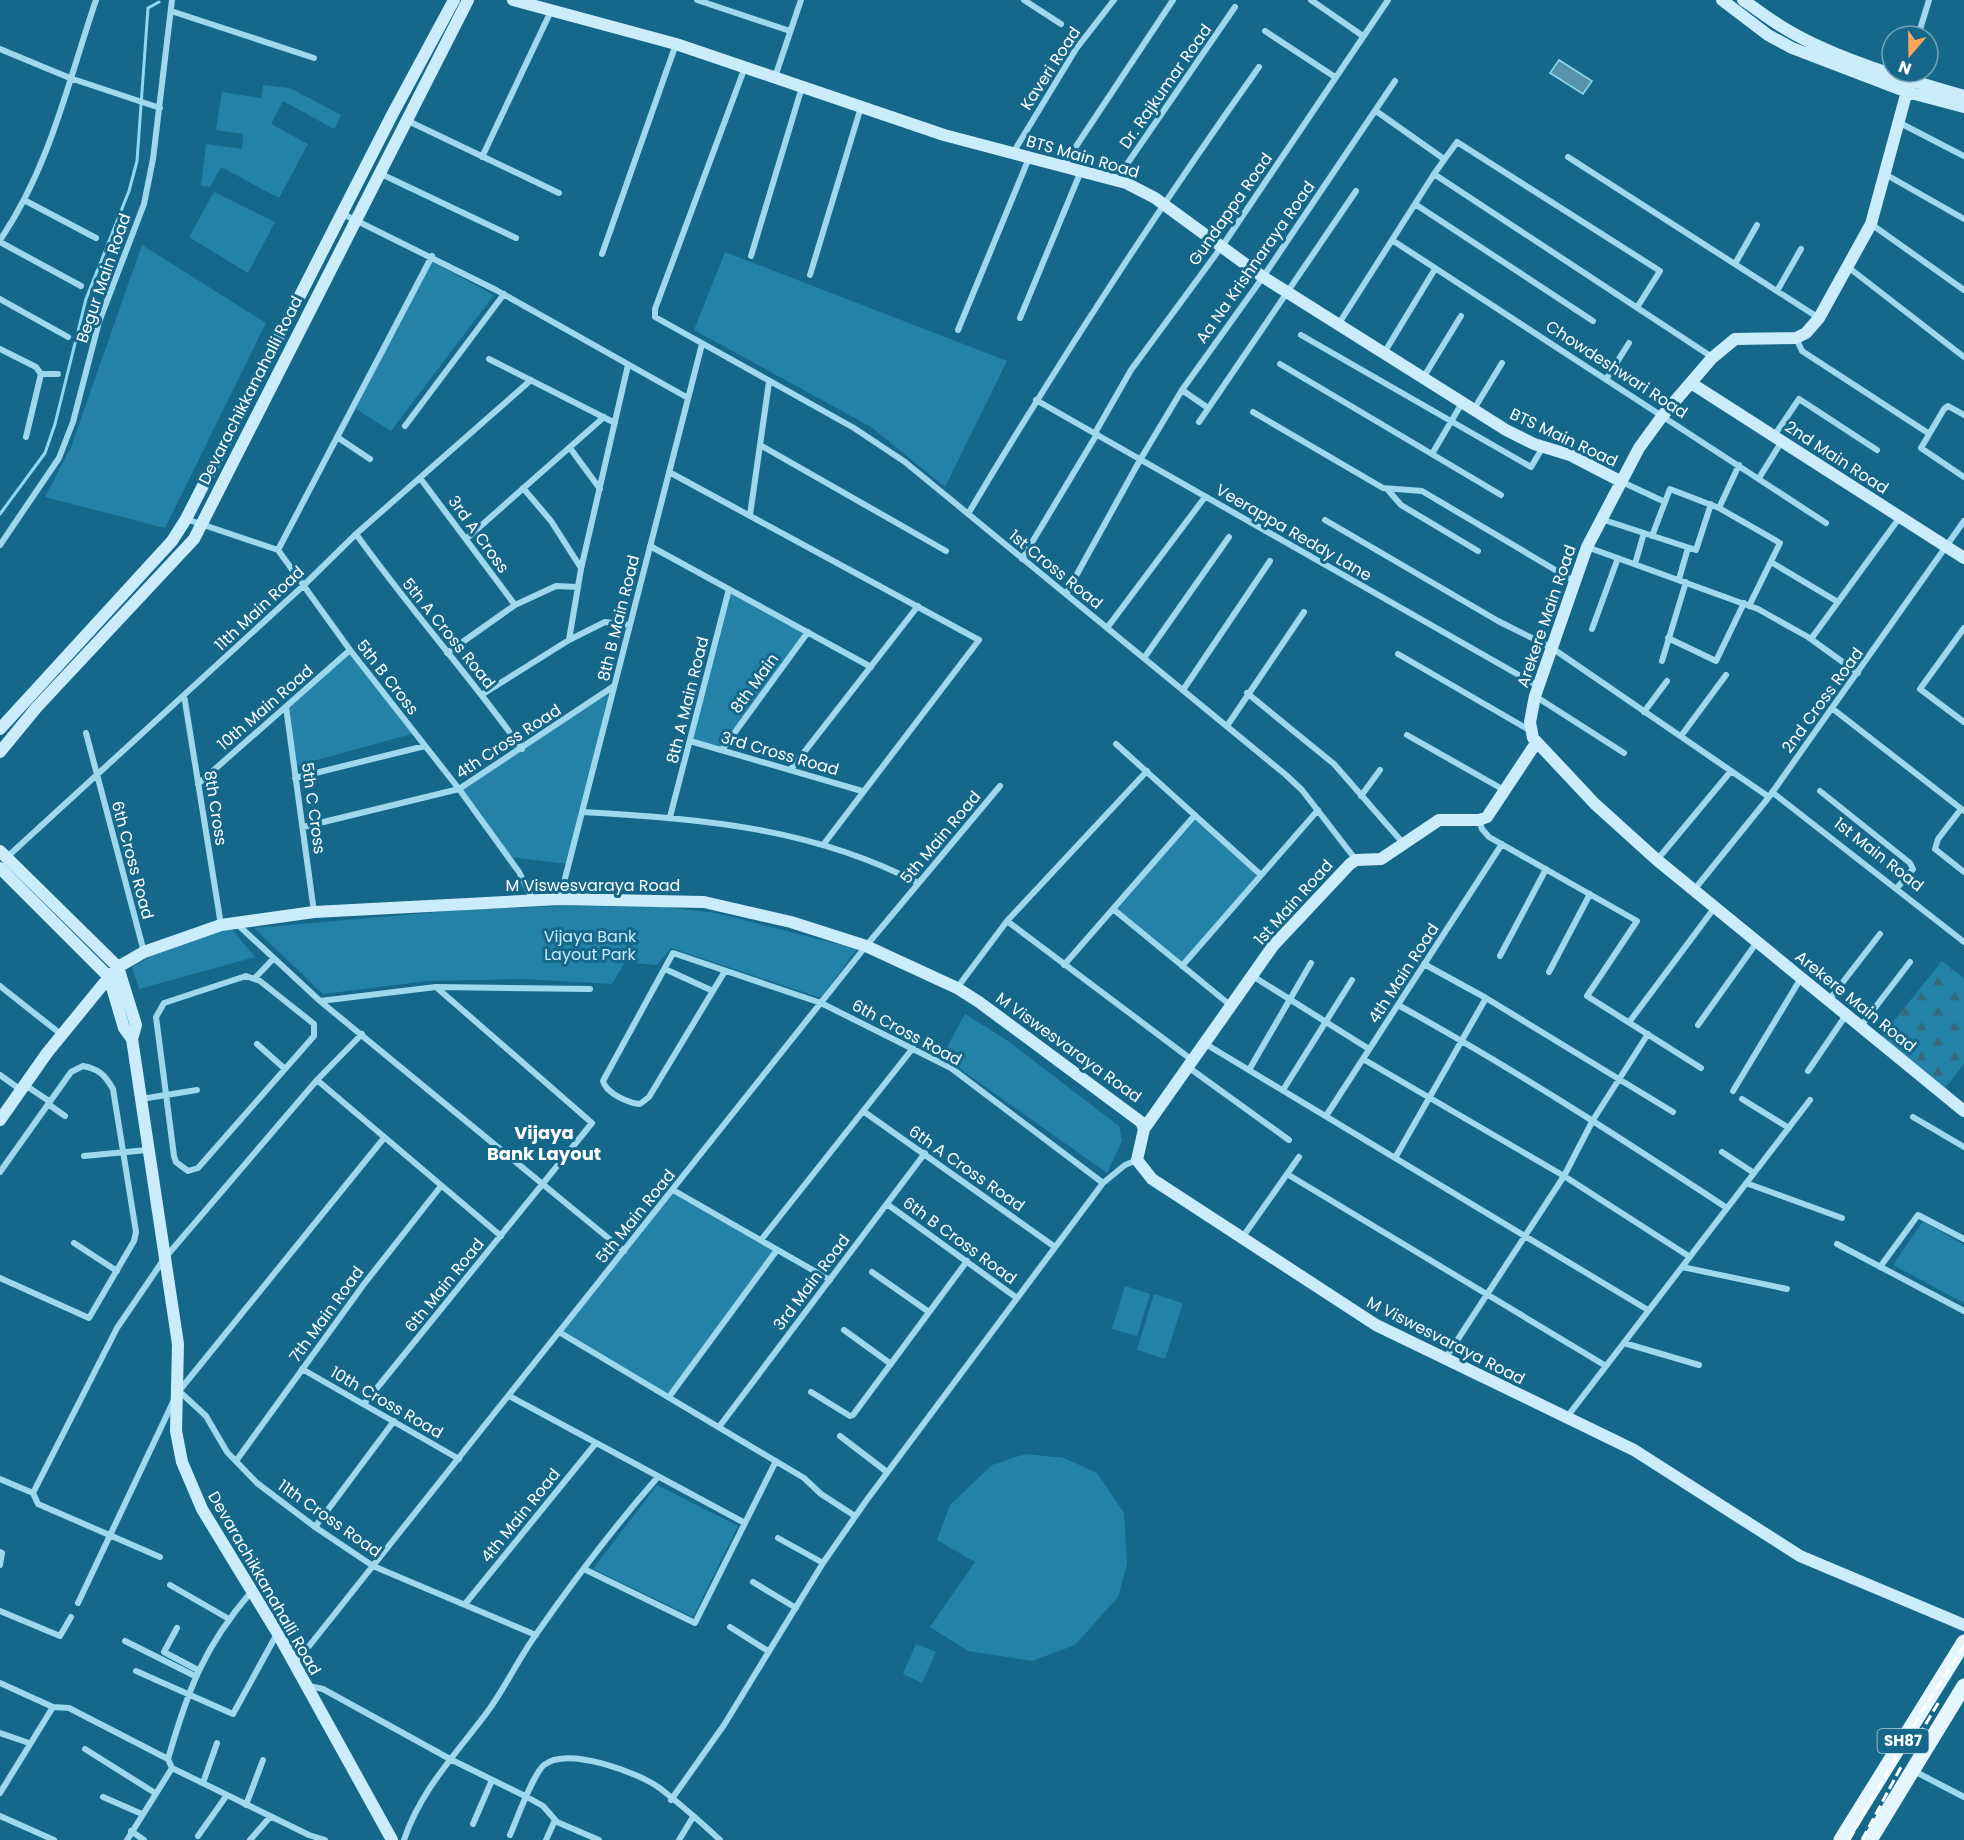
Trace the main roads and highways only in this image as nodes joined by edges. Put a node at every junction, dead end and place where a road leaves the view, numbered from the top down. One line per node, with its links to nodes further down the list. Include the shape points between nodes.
1 (1964, 1642): 3 (main road, SH87)
2 (1964, 1686): 4 (main road, SH87)
3 (1841, 1840)
4 (1870, 1840)

